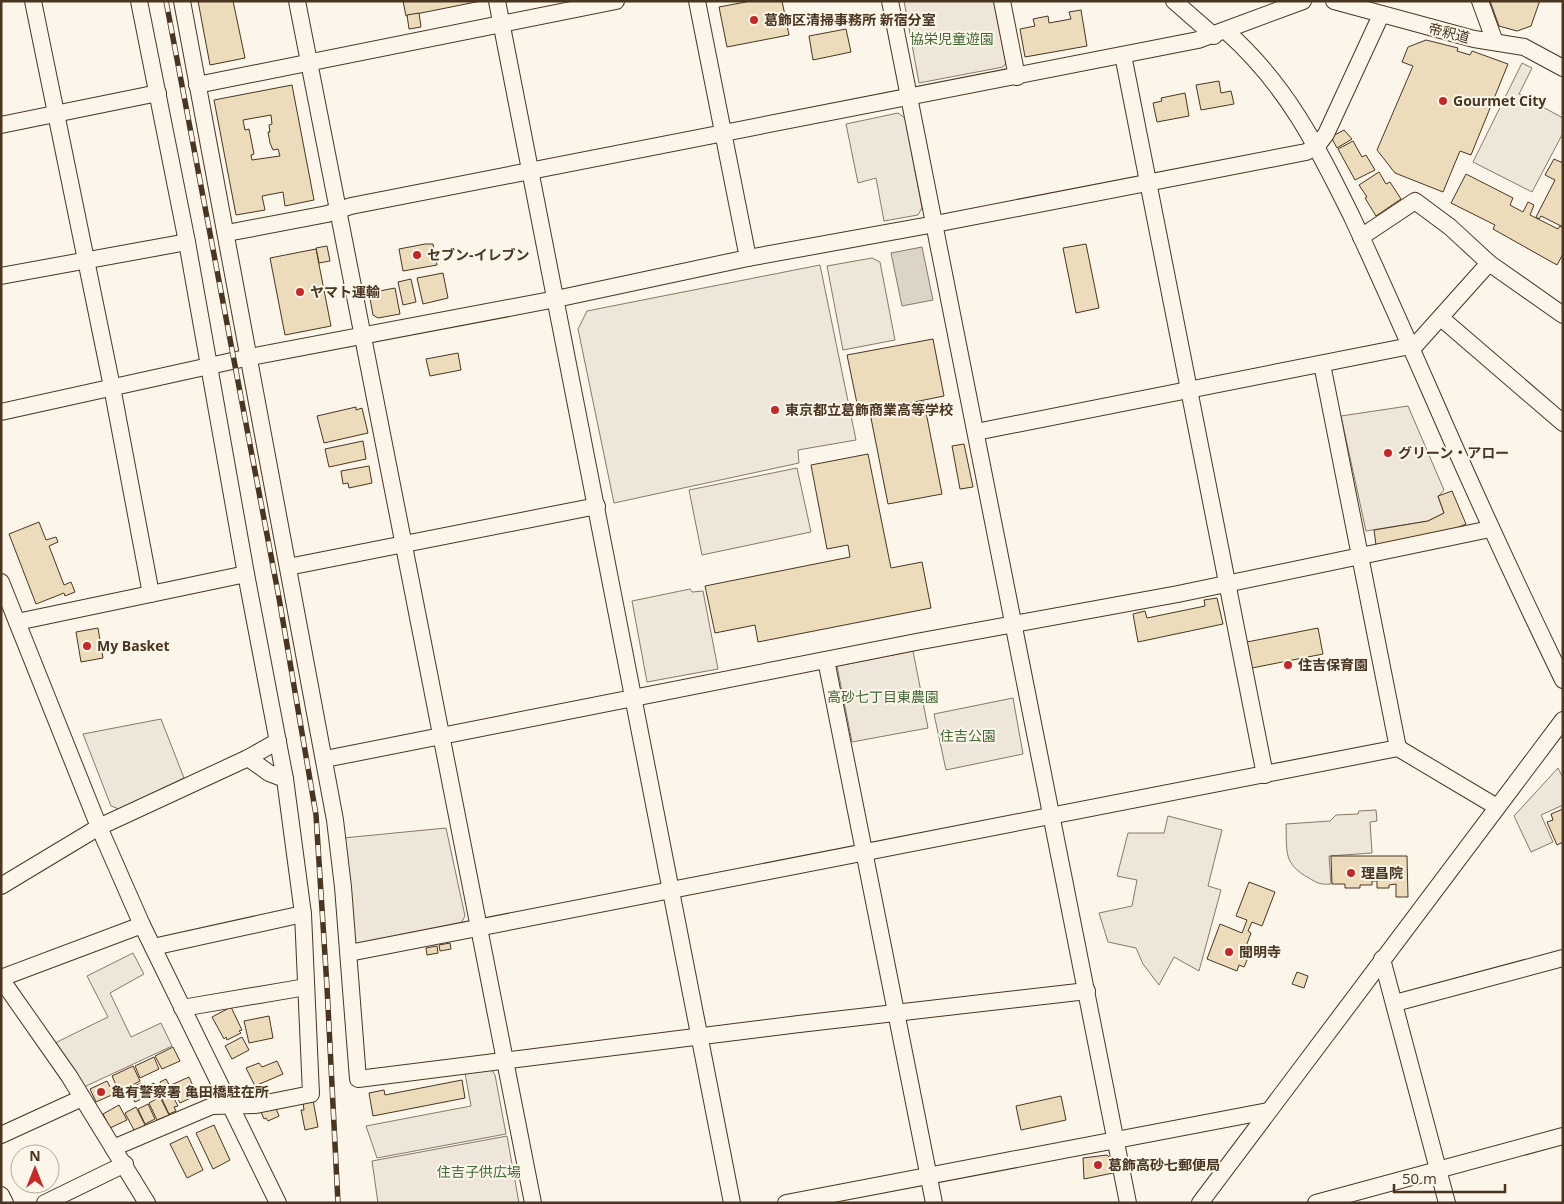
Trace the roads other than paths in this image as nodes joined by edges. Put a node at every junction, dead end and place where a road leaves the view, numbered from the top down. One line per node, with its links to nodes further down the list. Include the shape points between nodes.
1 (33, 1): 25 (street)
2 (139, 1): 23 (street)
3 (182, 1): 22 (street)
4 (297, 1): 19 (street)
5 (497, 1): 15 (street)
6 (616, 1): 15 (street)
7 (697, 1): 27 (street)
8 (890, 1): 24 (street)
9 (1002, 1): 21 (street)
10 (1174, 1): 16 (street)
11 (1303, 1): 16 (street)
12 (1334, 1): 14 (street, 帝釈道)
13 (1480, 1): 17 (street)
14 (1381, 15): 17 (street, 帝釈道); 28 (street, via 1326,134)
15 (502, 24): 19 (street); 29 (street)
16 (1220, 34): 18 (street); 28 (street, via 1272,77)
17 (1495, 42): 20 (street, 帝釈道, via 1524,47)
18 (1124, 55): 21 (street); 30 (street)
19 (309, 62): 22 (street); 31 (street)
20 (1563, 68)
21 (1017, 77): 24 (street)
22 (198, 85): 33 (street)
23 (158, 93): 25 (street); 35 (street)
24 (910, 98): 27 (street); 32 (street)
25 (56, 114): 26 (street); 37 (street)
26 (1, 125)
27 (724, 133): 29 (street); 36 (street)
28 (1317, 146): 30 (street, via 1306,152); 34 (street)
29 (531, 172): 31 (street); 40 (street)
30 (1150, 182): 32 (street); 49 (street)
31 (338, 210): 33 (street); 43 (street)
32 (935, 224): 36 (street); 52 (street)
33 (227, 233): 45 (street)
34 (1361, 237): 38 (street, via 1415,201 1450,227); 44 (street)
35 (186, 242): 37 (street); 47 (street)
36 (748, 258): 40 (street)
37 (86, 260): 39 (street); 48 (street)
38 (1488, 263): 41 (street); 42 (street)
39 (1, 276)
40 (556, 299): 43 (street); 53 (street)
41 (1563, 315)
42 (1441, 318): 44 (street); 51 (street)
43 (363, 336): 45 (street); 55 (street)
44 (1411, 348): 46 (street); 54 (street)
45 (250, 357): 47 (street); 57 (street)
46 (1322, 364): 49 (street); 56 (street)
47 (208, 366): 48 (street); 58 (street)
48 (112, 387): 50 (street); 61 (street)
49 (1190, 390): 52 (street); 60 (street)
50 (1, 412)
51 (1563, 423)
52 (976, 432): 63 (street)
53 (597, 506): 55 (street); 66 (street)
54 (1490, 529): 56 (street); 65 (street)
55 (404, 544): 57 (street); 68 (street)
56 (1360, 556): 60 (street); 70 (street)
57 (288, 567): 72 (street)
58 (246, 574): 61 (street); 69 (street)
59 (1, 582): 62 (street)
60 (1228, 583): 63 (street); 73 (street)
61 (151, 594): 62 (street)
62 (17, 622): 77 (street)
63 (1013, 624): 64 (street); 76 (street)
64 (826, 660): 66 (street); 78 (street)
65 (1563, 680)
66 (635, 698): 68 (street); 80 (street)
67 (1563, 720): 75 (street)
68 (442, 736): 72 (street); 83 (street)
69 (278, 741): 71 (street); 74 (street)
70 (1398, 748): 73 (street); 75 (street)
71 (248, 758): 74 (street, via 269,773); 77 (street)
72 (325, 759): 85 (street)
73 (1265, 775): 76 (street)
74 (285, 779): 81 (street)
75 (1497, 807): 87 (street)
76 (1050, 815): 78 (street); 90 (street)
77 (99, 827): 79 (street); 82 (street)
78 (864, 852): 80 (street); 93 (street)
79 (1, 886)
80 (672, 890): 83 (street); 94 (street)
81 (303, 914): 84 (street); 89 (street)
82 (142, 925): 84 (street); 88 (street)
83 (480, 928): 85 (street); 95 (street)
84 (153, 947): 92 (street)
85 (349, 953): 95 (street, via 358,1079)
86 (1563, 958): 91 (street)
87 (1382, 959): 91 (street); 98 (street)
88 (1, 979): 96 (street)
89 (306, 987): 92 (street); 97 (street, via 311,1094 256,1105)
90 (1087, 991): 93 (street); 101 (street)
91 (1395, 1003): 103 (street)
92 (182, 1008): 97 (street)
93 (896, 1013): 94 (street); 104 (street)
94 (700, 1036): 95 (street); 111 (street)
95 (506, 1060): 110 (street)
96 (82, 1098): 99 (street); 102 (street)
97 (229, 1105): 102 (street, via 212,1106); 109 (street)
98 (1268, 1111): 101 (street); 115 (street)
99 (1, 1135)
100 (1563, 1136): 103 (street)
101 (1115, 1140): 104 (street); 114 (street)
102 (119, 1156): 107 (street); 108 (street)
103 (1438, 1170): 116 (street); 117 (street)
104 (929, 1175): 112 (street); 113 (street)
105 (1, 1195): 106 (street)
106 (5, 1203)
107 (45, 1203)
108 (147, 1203)
109 (278, 1203)
110 (533, 1203)
111 (732, 1203)
112 (786, 1203)
113 (934, 1203)
114 (1128, 1203)
115 (1200, 1203)
116 (1316, 1203)
117 (1448, 1203)

